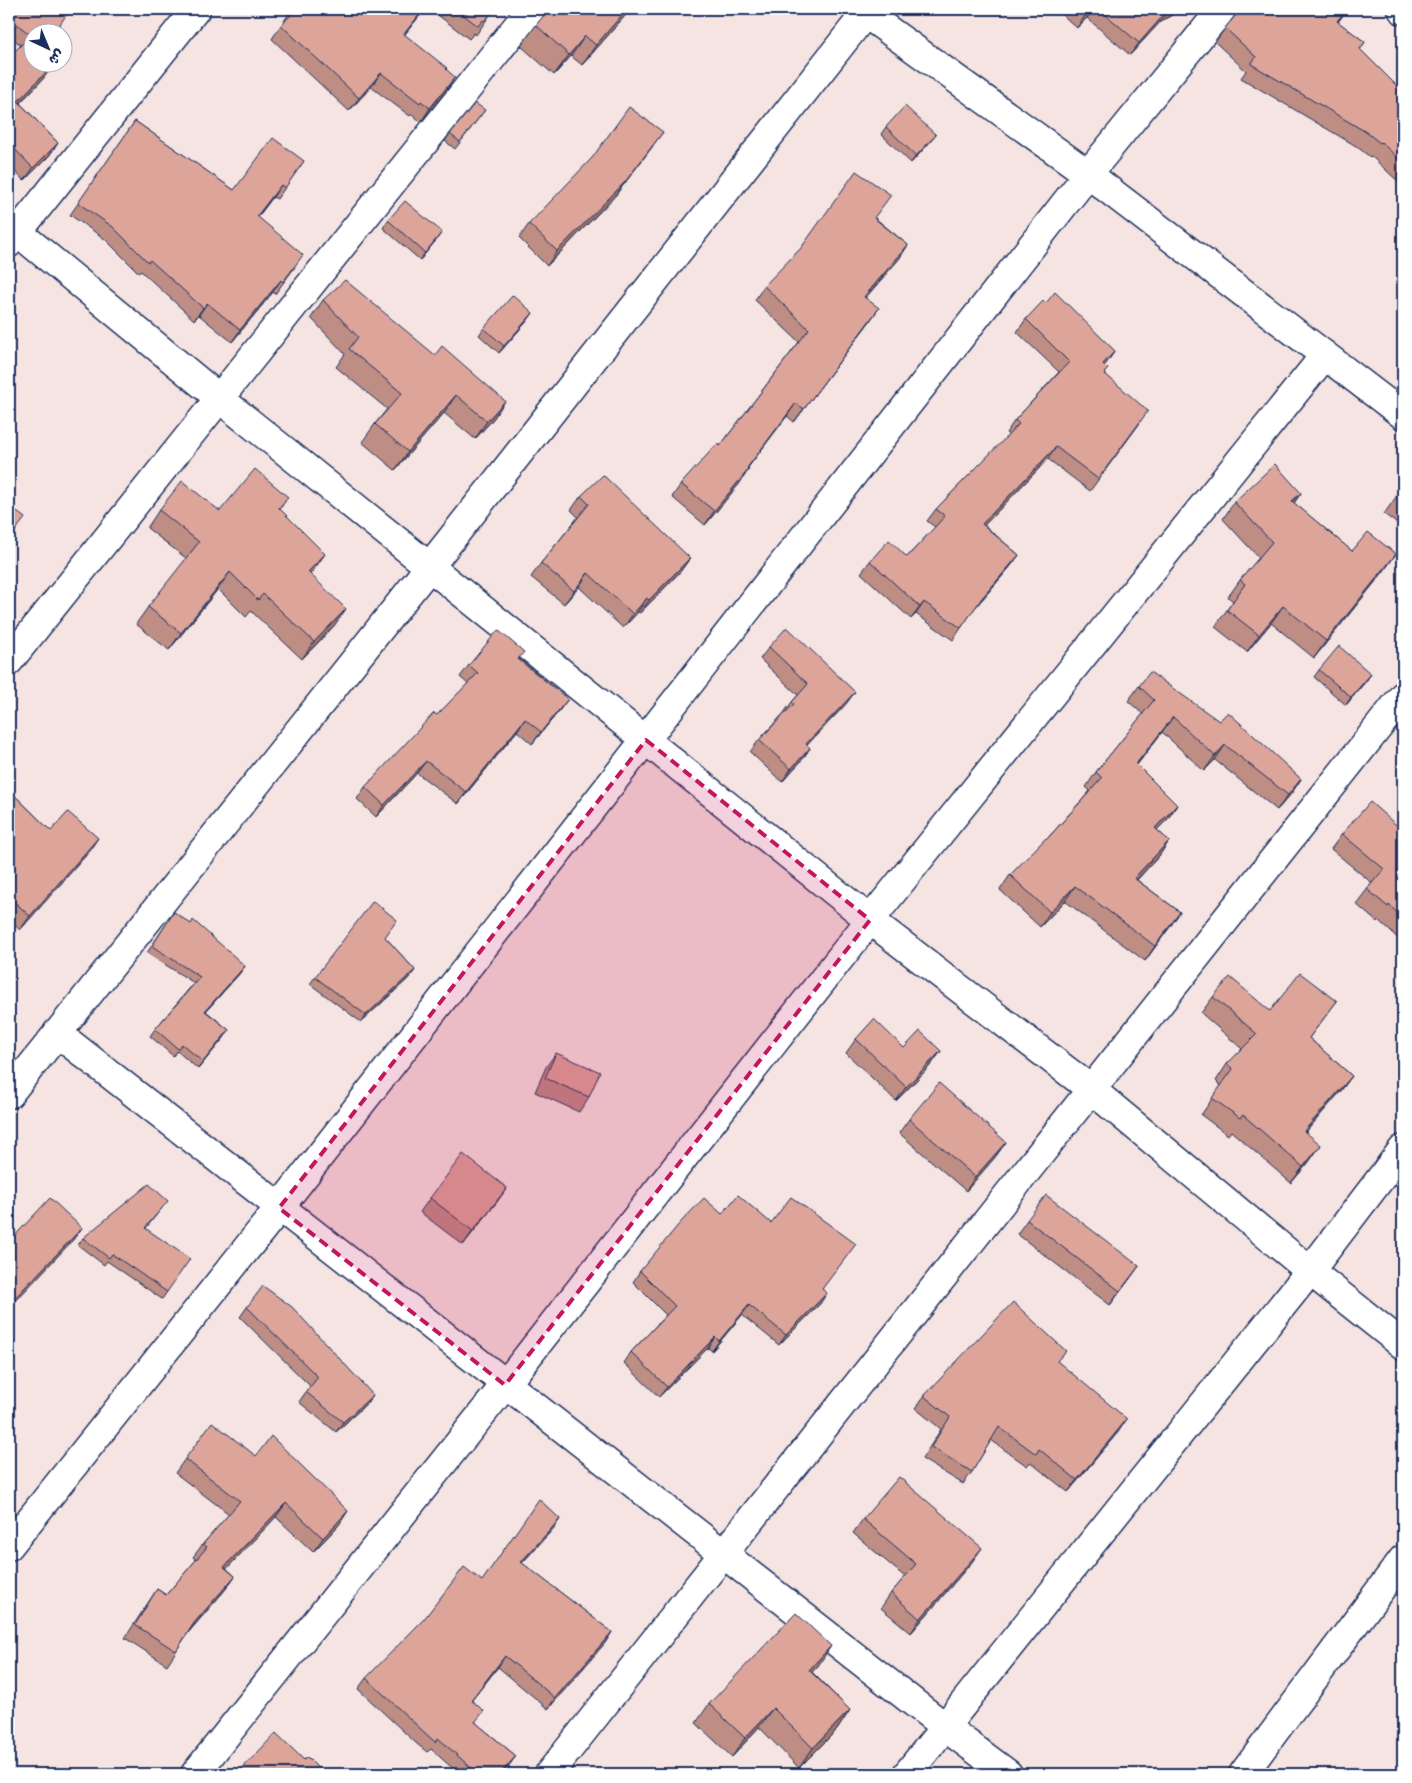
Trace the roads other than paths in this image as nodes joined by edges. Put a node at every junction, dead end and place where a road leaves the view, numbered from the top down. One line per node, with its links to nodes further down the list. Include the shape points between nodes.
1 (196, 9): 6 (street)
2 (531, 9): 8 (street)
3 (1222, 9): 5 (street)
4 (864, 10): 5 (street); 10 (street)
5 (1088, 174): 7 (street); 13 (street)
6 (12, 233): 8 (street)
7 (1325, 355): 9 (street); 14 (street)
8 (219, 398): 10 (street); 11 (street)
9 (1403, 415)
10 (430, 566): 13 (street); 15 (street)
11 (9, 661)
12 (1403, 696): 16 (street)
13 (646, 740): 14 (street); 19 (street)
14 (870, 920): 16 (street); 22 (street)
15 (57, 1033): 17 (street); 19 (street)
16 (1092, 1090): 20 (street); 24 (street)
17 (9, 1094)
18 (1403, 1149): 20 (street)
19 (279, 1208): 22 (street); 23 (street)
20 (1310, 1271): 21 (street); 26 (street)
21 (1403, 1345)
22 (505, 1385): 24 (street); 27 (street)
23 (9, 1546)
24 (724, 1554): 26 (street); 28 (street)
25 (1403, 1559): 31 (street)
26 (945, 1727): 29 (street); 30 (street)
27 (195, 1774)
28 (549, 1774)
29 (907, 1774)
30 (1008, 1774)
31 (1243, 1774)

